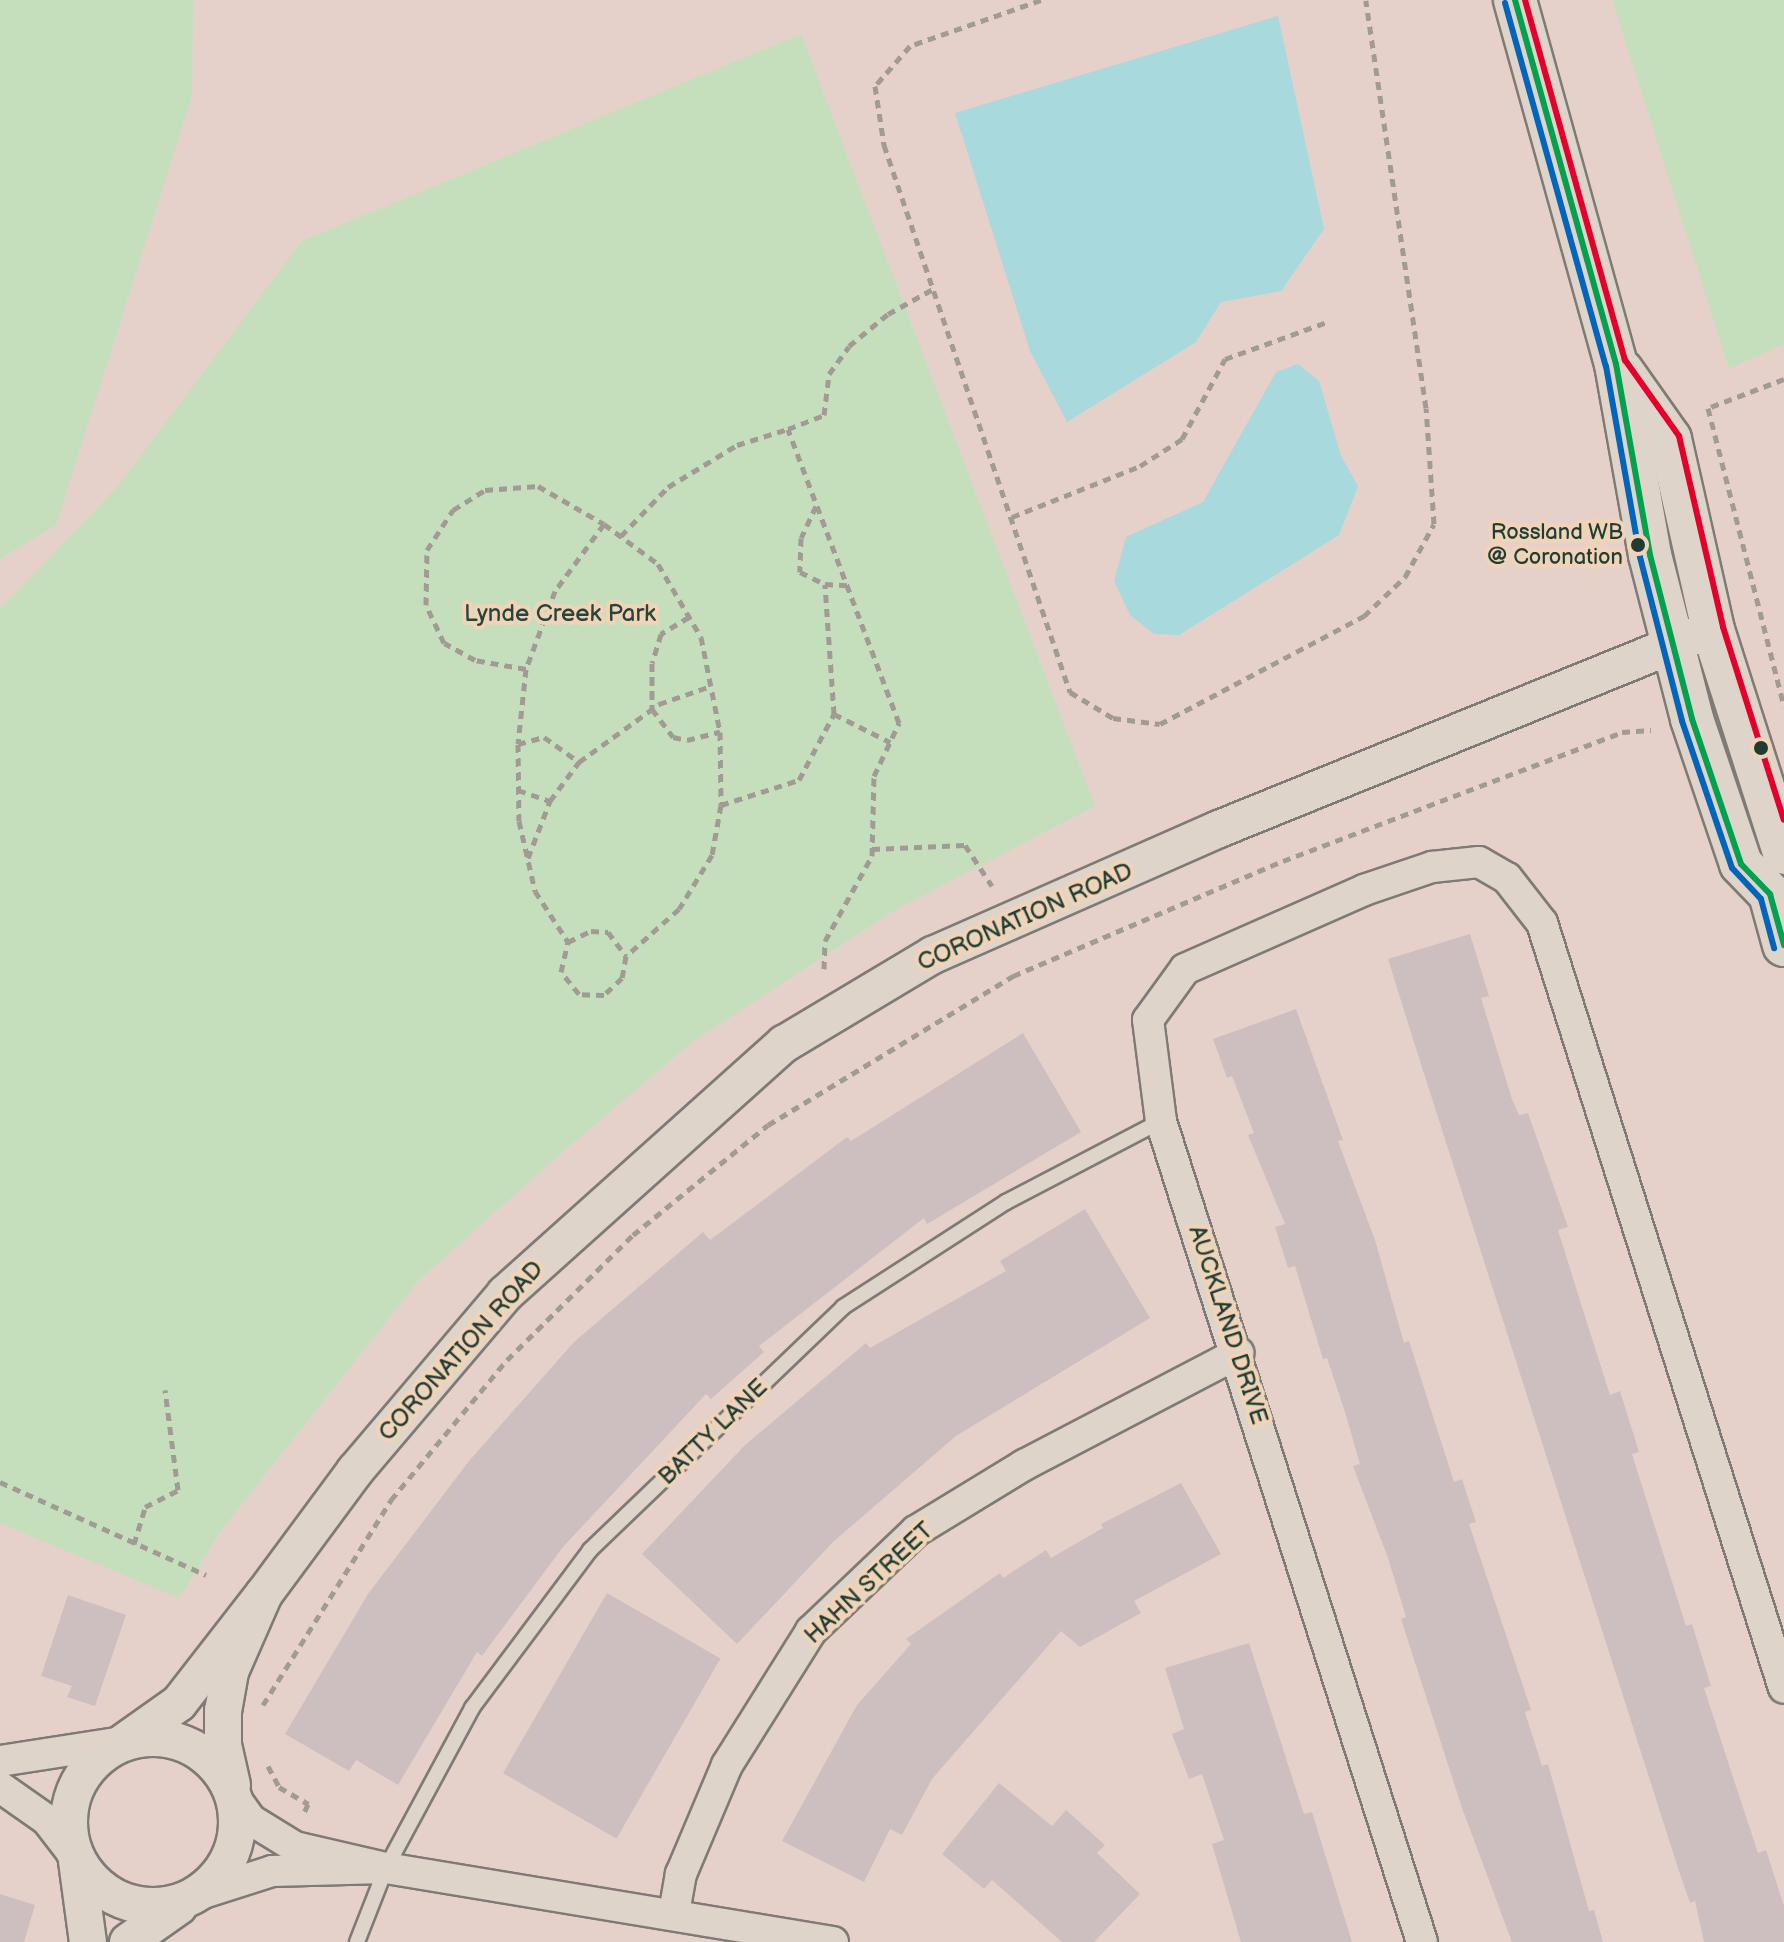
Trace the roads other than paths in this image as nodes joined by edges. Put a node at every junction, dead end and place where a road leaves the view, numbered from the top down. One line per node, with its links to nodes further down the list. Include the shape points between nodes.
1 (1515, 0): 2 (main road)
2 (1616, 364): 3 (main road, via 1670,439); 4 (main road, via 1650,555)
3 (1713, 630): 4 (street, CORONATION ROAD); 5 (main road)
4 (1673, 644): 5 (main road, via 1741,864); 9 (street, CORONATION ROAD, via 1233,823 933,955 784,1044 505,1294 355,1471)
5 (1779, 868): 6 (main road)
6 (1784, 945)
7 (1161, 1121): 8 (street, AUCKLAND DRIVE); 10 (street, AUCKLAND DRIVE, via 1148,1020 1185,969 1364,890 1432,867 1479,862 1507,878 1542,923); 16 (lane, BATTY LANE, via 1006,1202 843,1307 590,1550 472,1708)
8 (1238, 1353): 18 (street, HAHN STREET, via 1024,1465 916,1531 811,1631 727,1765 681,1874); 23 (street, AUCKLAND DRIVE)
9 (264, 1594): 11 (street, CORONATION ROAD, via 179,1703); 14 (street, CORONATION ROAD, via 230,1672 223,1710 223,1745)
10 (1784, 1688)
11 (123, 1742): 12 (street); 14 (street, via 151,1737 178,1741 203,1753); 15 (street, via 99,1756 81,1778 70,1804 69,1832)
12 (0, 1761)
13 (0, 1787): 15 (street, via 47,1820)
14 (235, 1798): 16 (street, via 270,1835 295,1847); 17 (street, via 238,1826 232,1853 218,1877)
15 (77, 1859): 17 (street, via 93,1883 116,1899 143,1907 172,1905); 19 (street)
16 (386, 1868): 17 (street, via 272,1871); 18 (street); 21 (lane, BATTY LANE)
17 (197, 1895): 20 (street)
18 (674, 1913): 22 (street)
19 (88, 1942)
20 (128, 1942)
21 (357, 1942)
22 (833, 1942)
23 (1422, 1942)

